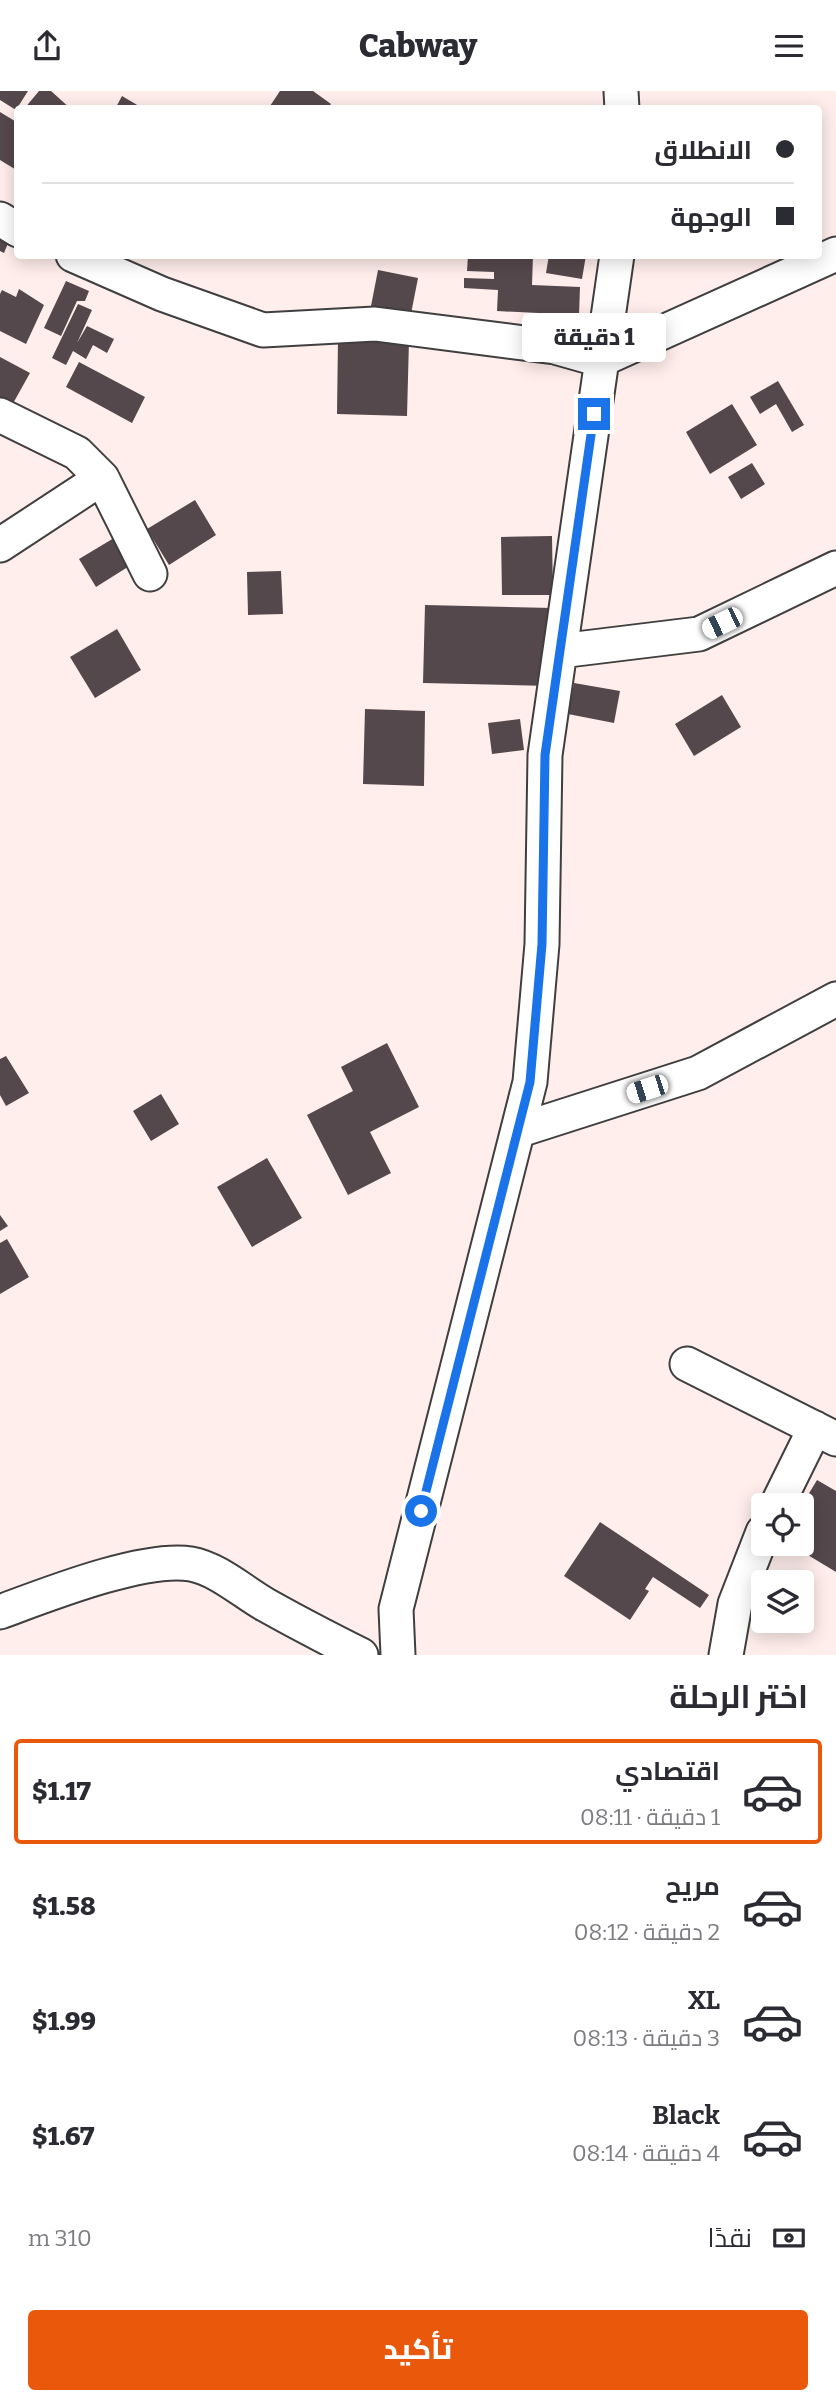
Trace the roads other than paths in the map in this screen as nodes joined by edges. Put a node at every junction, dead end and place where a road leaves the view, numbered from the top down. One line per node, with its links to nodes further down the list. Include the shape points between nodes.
1 (836, 254): 4 (street)
2 (82, 259): 4 (street, via 162,295 263,330 375,324 555,347)
3 (616, 259): 4 (street)
4 (601, 360): 10 (street)
5 (0, 415): 6 (street, via 77,453)
6 (102, 478): 7 (street); 9 (street)
7 (0, 545)
8 (836, 568): 10 (street, via 699,635)
9 (150, 574)
10 (560, 651): 12 (street, via 545,755 542,944 530,1082)
11 (836, 999): 12 (street, via 698,1073)
12 (520, 1130): 19 (street, via 396,1609)
13 (687, 1364): 14 (street)
14 (826, 1433): 15 (street)
15 (785, 1493)
16 (753, 1556): 20 (street, via 734,1604)
17 (0, 1612): 18 (street, via 76,1584 162,1564 192,1564)
18 (361, 1655)
19 (398, 1655)
20 (726, 1655)

